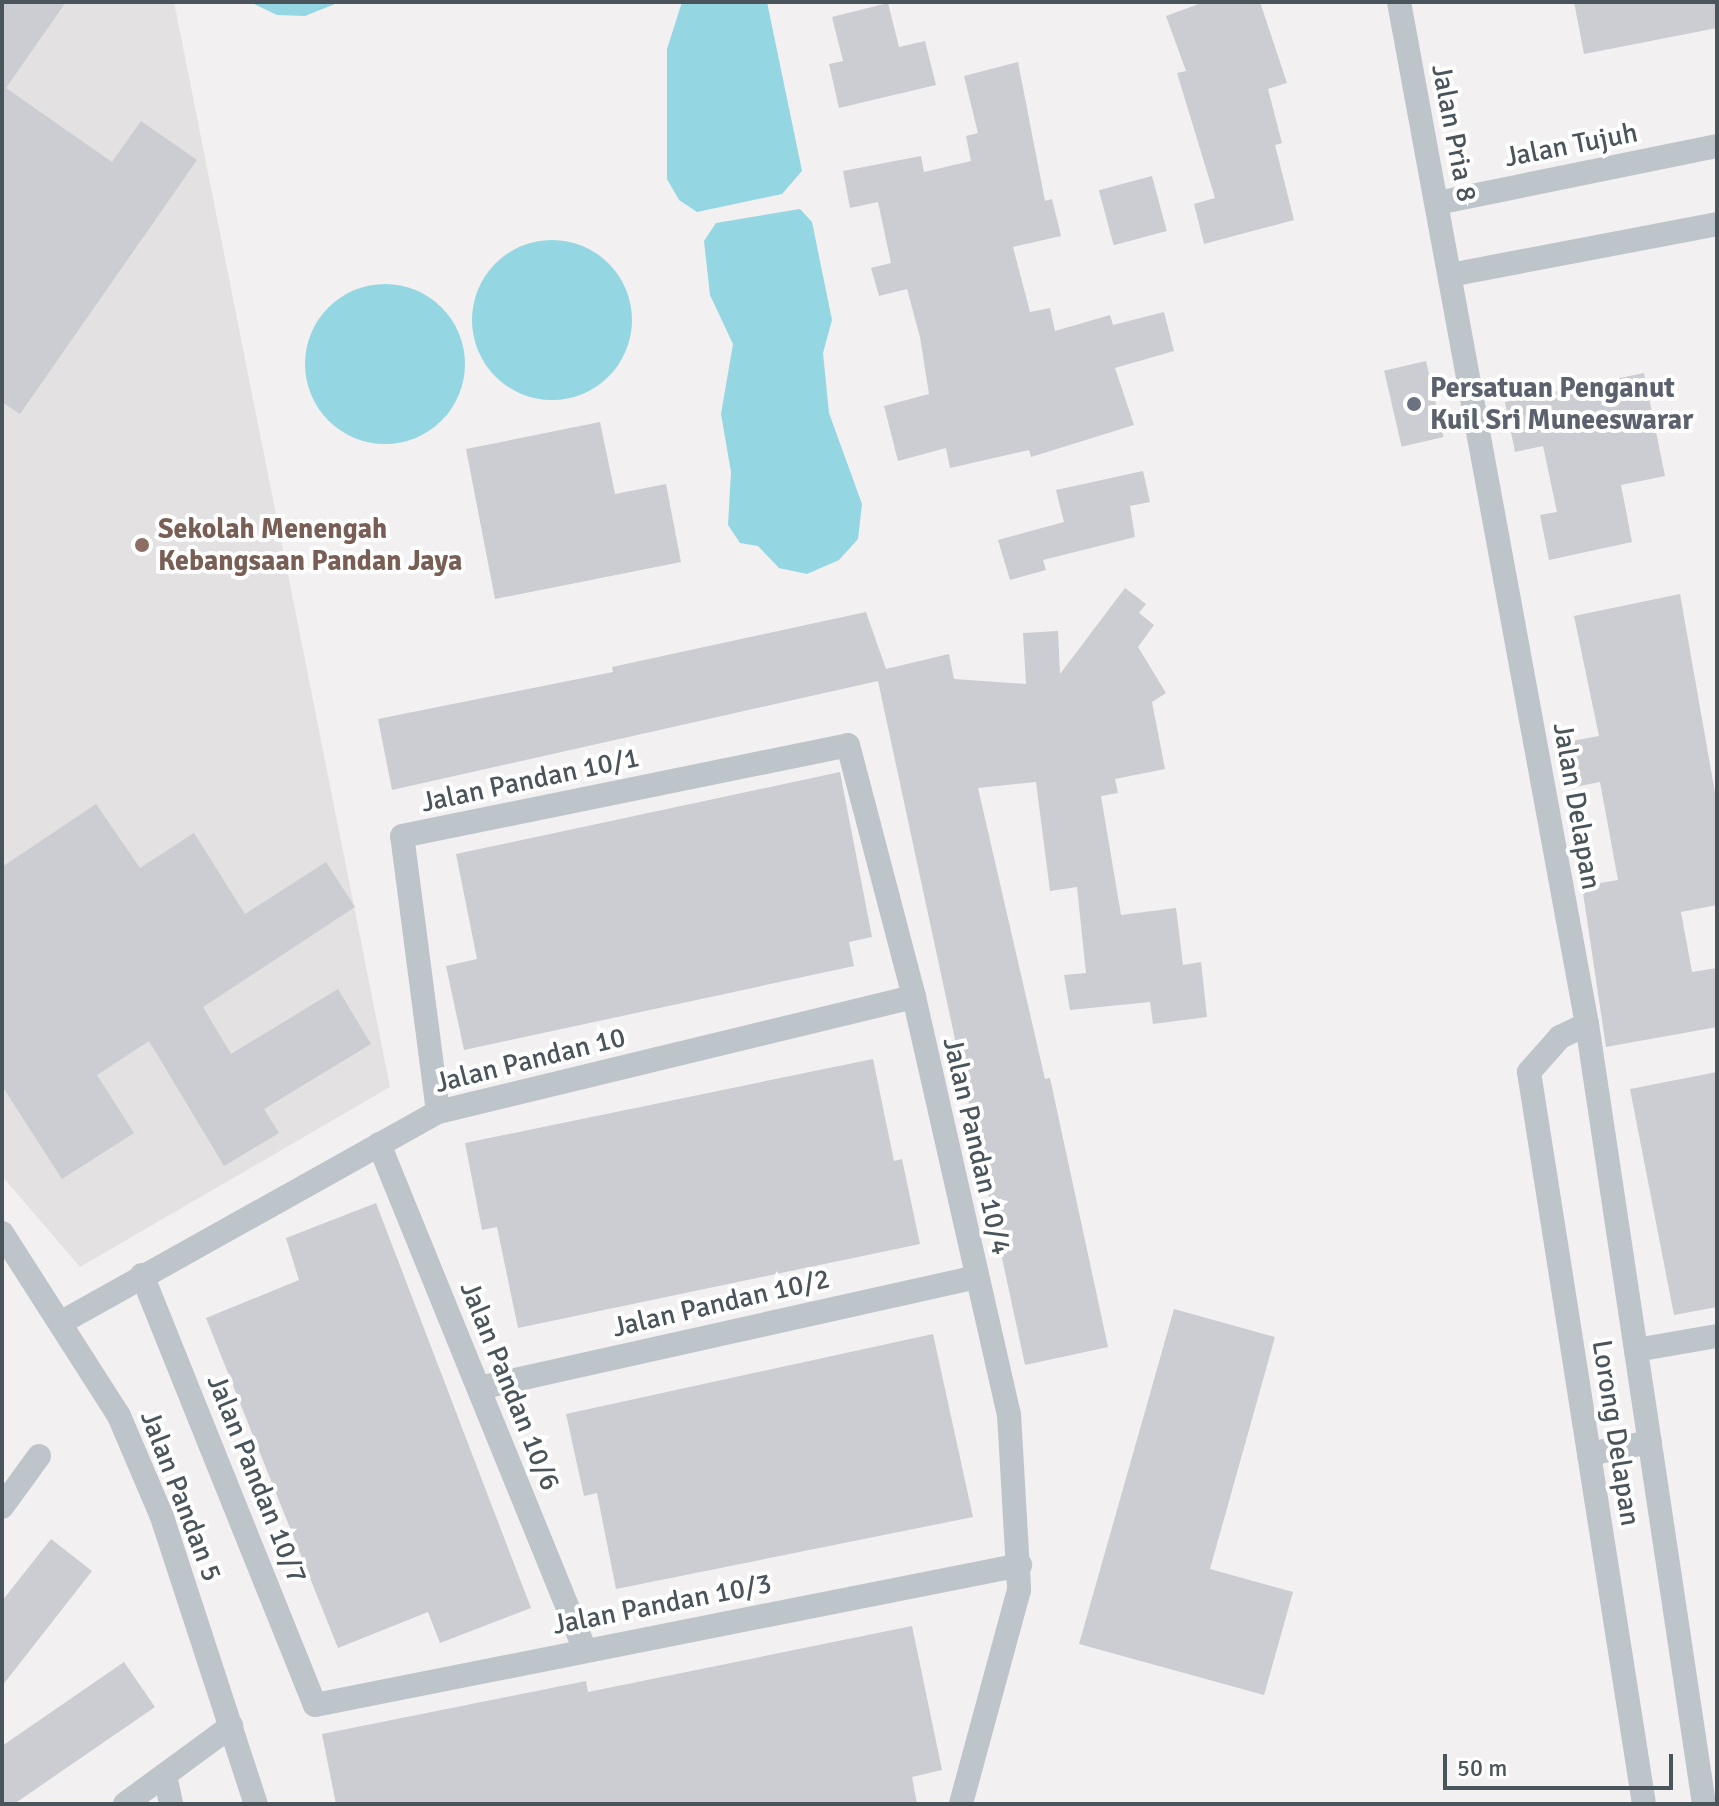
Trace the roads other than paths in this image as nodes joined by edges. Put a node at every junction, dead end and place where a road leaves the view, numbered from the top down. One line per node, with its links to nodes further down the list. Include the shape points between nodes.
1 (1399, 2): 3 (street, Jalan Pria 8)
2 (1717, 146): 3 (street, Jalan Tujuh)
3 (1437, 203): 5 (street, Jalan Pria 8)
4 (1717, 224): 5 (street)
5 (1450, 275): 8 (street, Jalan Delapan)
6 (848, 745): 7 (street, Jalan Pandan 10/4); 9 (street, Jalan Pandan 10/1, via 402,836)
7 (914, 997): 9 (street, Jalan Pandan 10); 13 (street, Jalan Pandan 10/4)
8 (1587, 1024): 16 (street, Jalan Delapan); 19 (street, Lorong Delapan, via 1560,1037 1529,1072)
9 (438, 1112): 10 (street, Jalan Pandan 10)
10 (379, 1144): 12 (street, Jalan Pandan 10); 17 (street, Jalan Pandan 10/6)
11 (2, 1233): 14 (street, Jalan Pandan 5)
12 (142, 1275): 14 (street, Jalan Pandan 10); 24 (street, Jalan Pandan 10/7)
13 (977, 1277): 17 (street, Jalan Pandan 10/2); 22 (street, Jalan Pandan 10/4, via 1009,1414)
14 (62, 1322): 25 (street, Jalan Pandan 5, via 119,1416 162,1517)
15 (1717, 1336): 16 (street)
16 (1636, 1350): 18 (street, Lorong Delapan)
17 (479, 1388): 23 (street, Jalan Pandan 10/6)
18 (1650, 1442): 19 (street); 32 (street, Lorong Delapan)
19 (1589, 1454): 31 (street, Lorong Delapan)
20 (39, 1456): 21 (street)
21 (2, 1507)
22 (1020, 1565): 23 (street, Jalan Pandan 10/3); 30 (street, Jalan Pandan 10/4, via 1019,1590)
23 (585, 1650): 24 (street, Jalan Pandan 10/3)
24 (315, 1705)
25 (231, 1726): 26 (street); 29 (street, Jalan Pandan 5)
26 (165, 1775): 27 (street); 28 (street)
27 (125, 1804)
28 (171, 1804)
29 (256, 1804)
30 (961, 1804)
31 (1644, 1804)
32 (1704, 1804)

